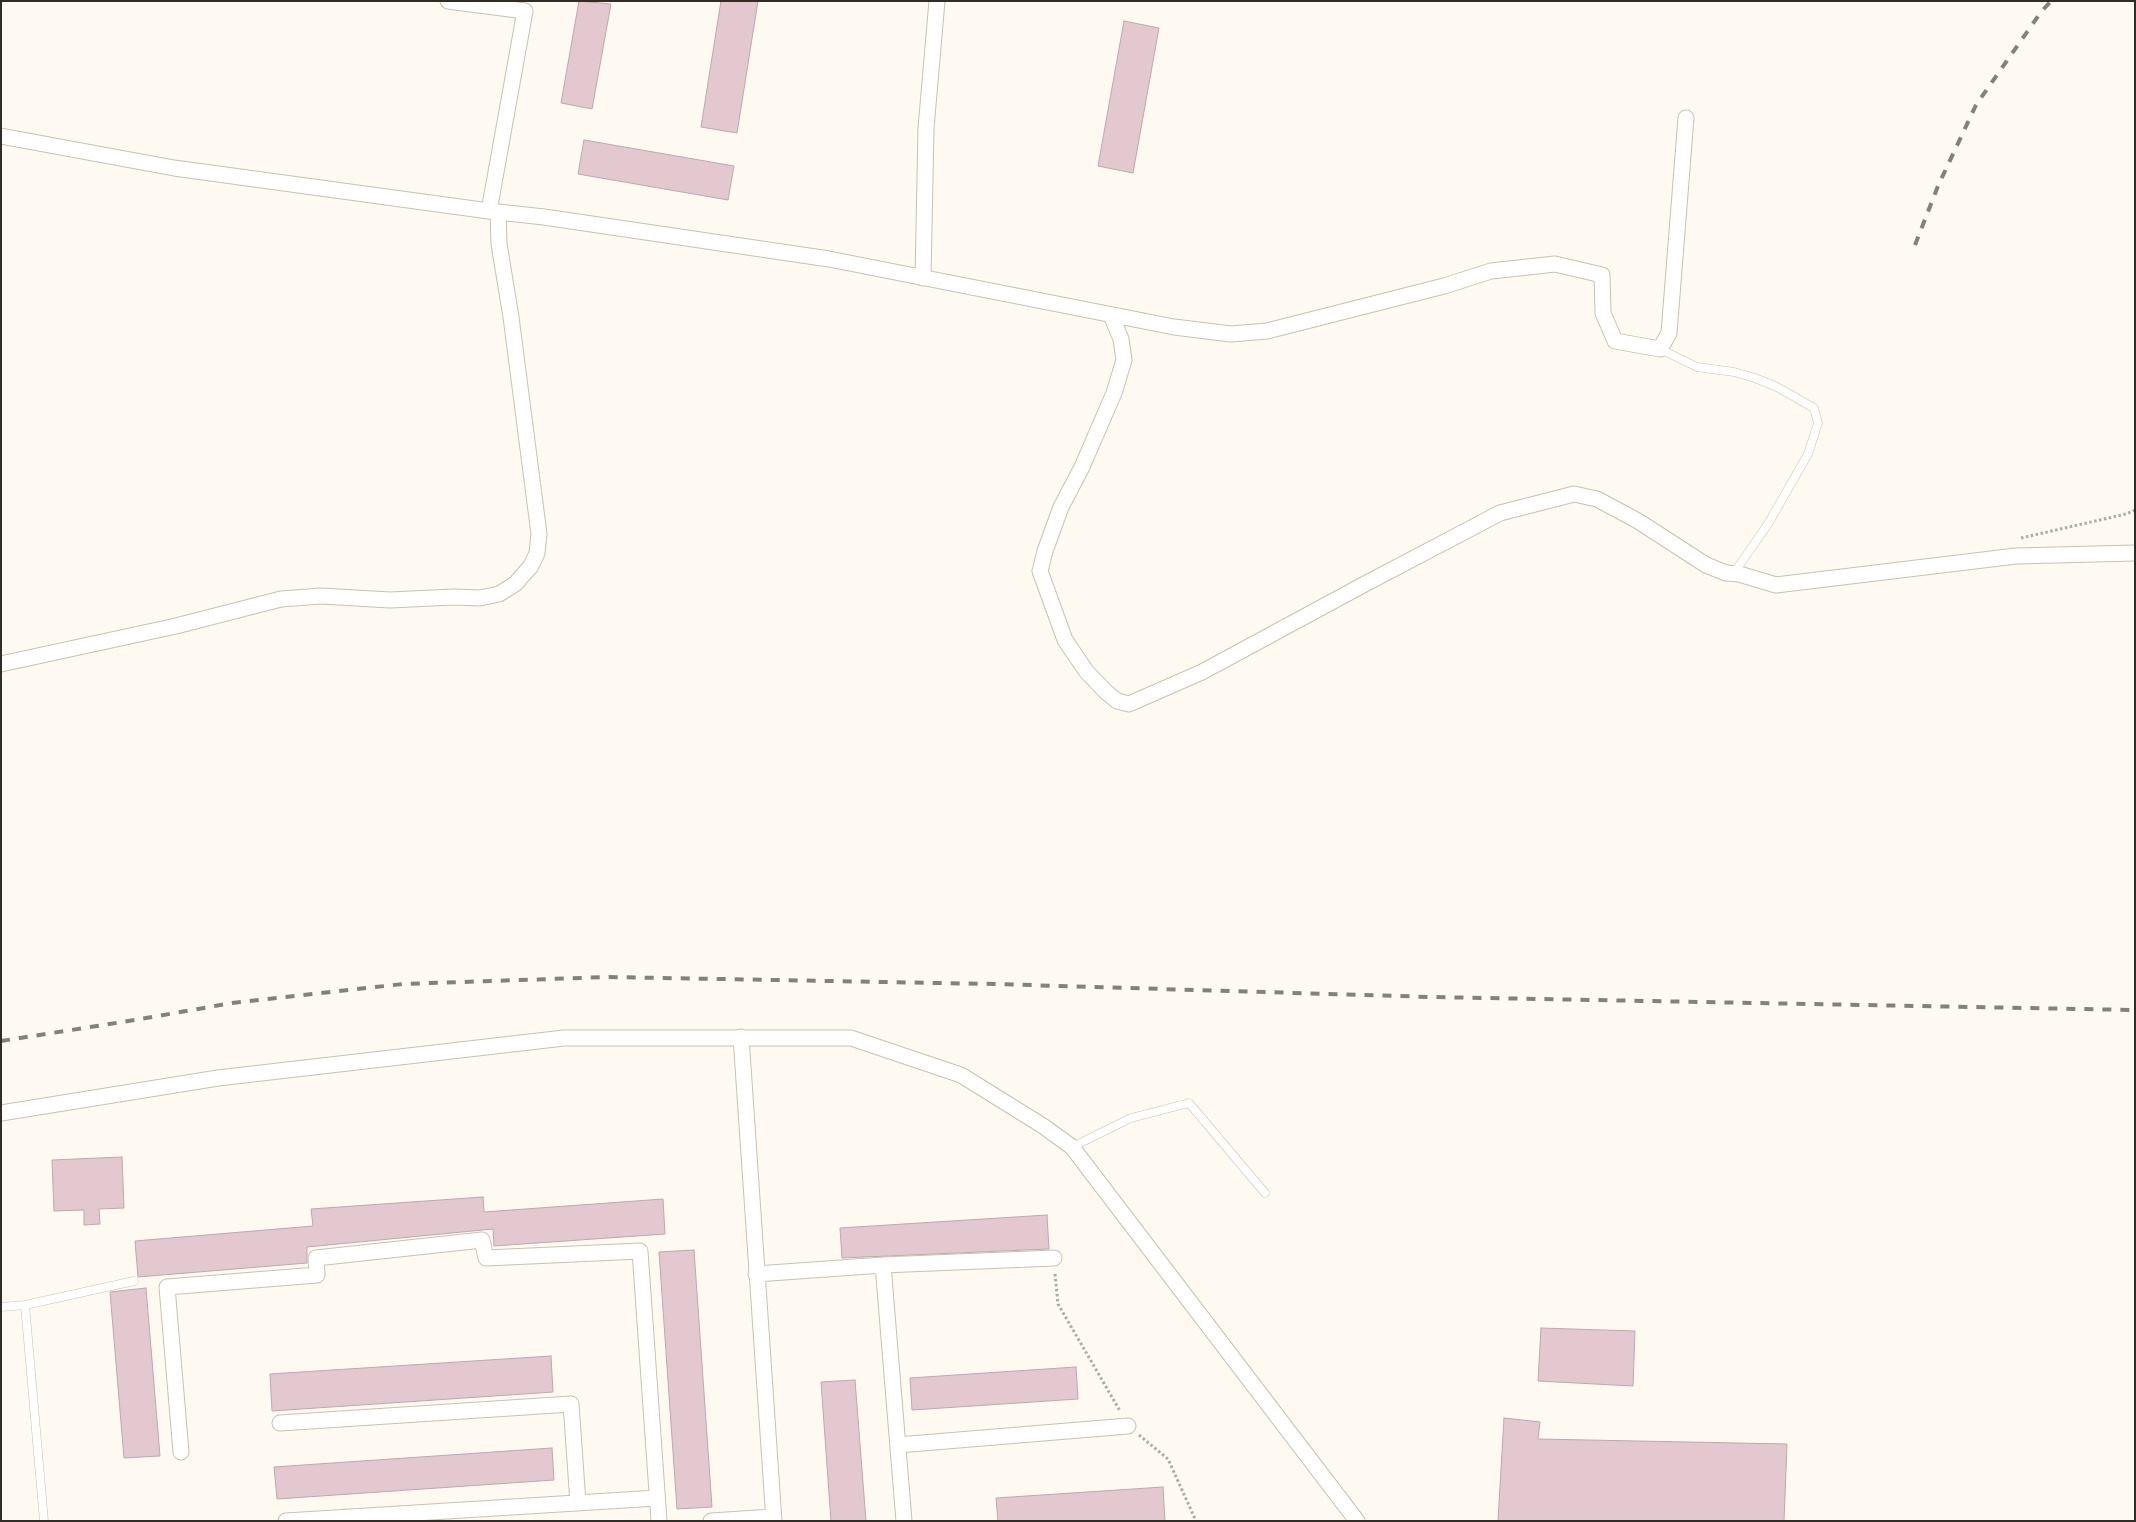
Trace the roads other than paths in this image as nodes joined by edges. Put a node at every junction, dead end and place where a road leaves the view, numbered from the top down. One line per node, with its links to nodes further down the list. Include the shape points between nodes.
1 (448, 1): 3 (street)
2 (937, 1): 7 (street, via 926,128)
3 (526, 6): 6 (street)
4 (1686, 118): 9 (street, via 1669,333)
5 (1, 136): 6 (street, via 174,168)
6 (494, 212): 7 (street, via 829,259); 12 (street, via 539,534 537,553 531,566 515,584 499,594 480,598 390,600 321,596 281,599 176,626)
7 (923, 278): 8 (street)
8 (1112, 315): 9 (street, via 1230,334 1267,331 1491,272 1555,264 1602,275 1603,313 1615,341); 11 (street, via 1121,338 1124,360 1114,393 1061,507 1040,571 1065,640 1086,671 1117,701 1129,704 1202,672 1500,514 1574,494 1597,499 1706,565)
9 (1660, 349): 11 (lane, via 1697,367 1754,378 1814,408 1818,423 1808,454 1768,524)
10 (2135, 553): 11 (street, via 2016,556 1776,585)
11 (1734, 573)
12 (1, 664)
13 (740, 1037): 14 (street, via 564,1038 218,1078); 15 (street, via 851,1038 961,1075); 19 (street)
14 (1, 1113)
15 (1072, 1147): 16 (lane, via 1131,1118 1190,1102); 35 (street)
16 (1266, 1193)
17 (1054, 1258): 18 (street)
18 (883, 1265): 19 (street); 25 (street)
19 (756, 1274): 29 (street)
20 (134, 1281): 21 (lane)
21 (25, 1305): 22 (lane); 30 (lane)
22 (1, 1306)
23 (280, 1423): 28 (street, via 571,1404)
24 (1128, 1426): 25 (street)
25 (898, 1445): 34 (street)
26 (181, 1452): 27 (street, via 167,1287 317,1275 316,1258 482,1240 486,1258 640,1250)
27 (657, 1498): 28 (street); 32 (street)
28 (578, 1503): 31 (street)
29 (773, 1519): 33 (street)
30 (44, 1521)
31 (286, 1521)
32 (659, 1521)
33 (711, 1521)
34 (904, 1521)
35 (1357, 1521)

